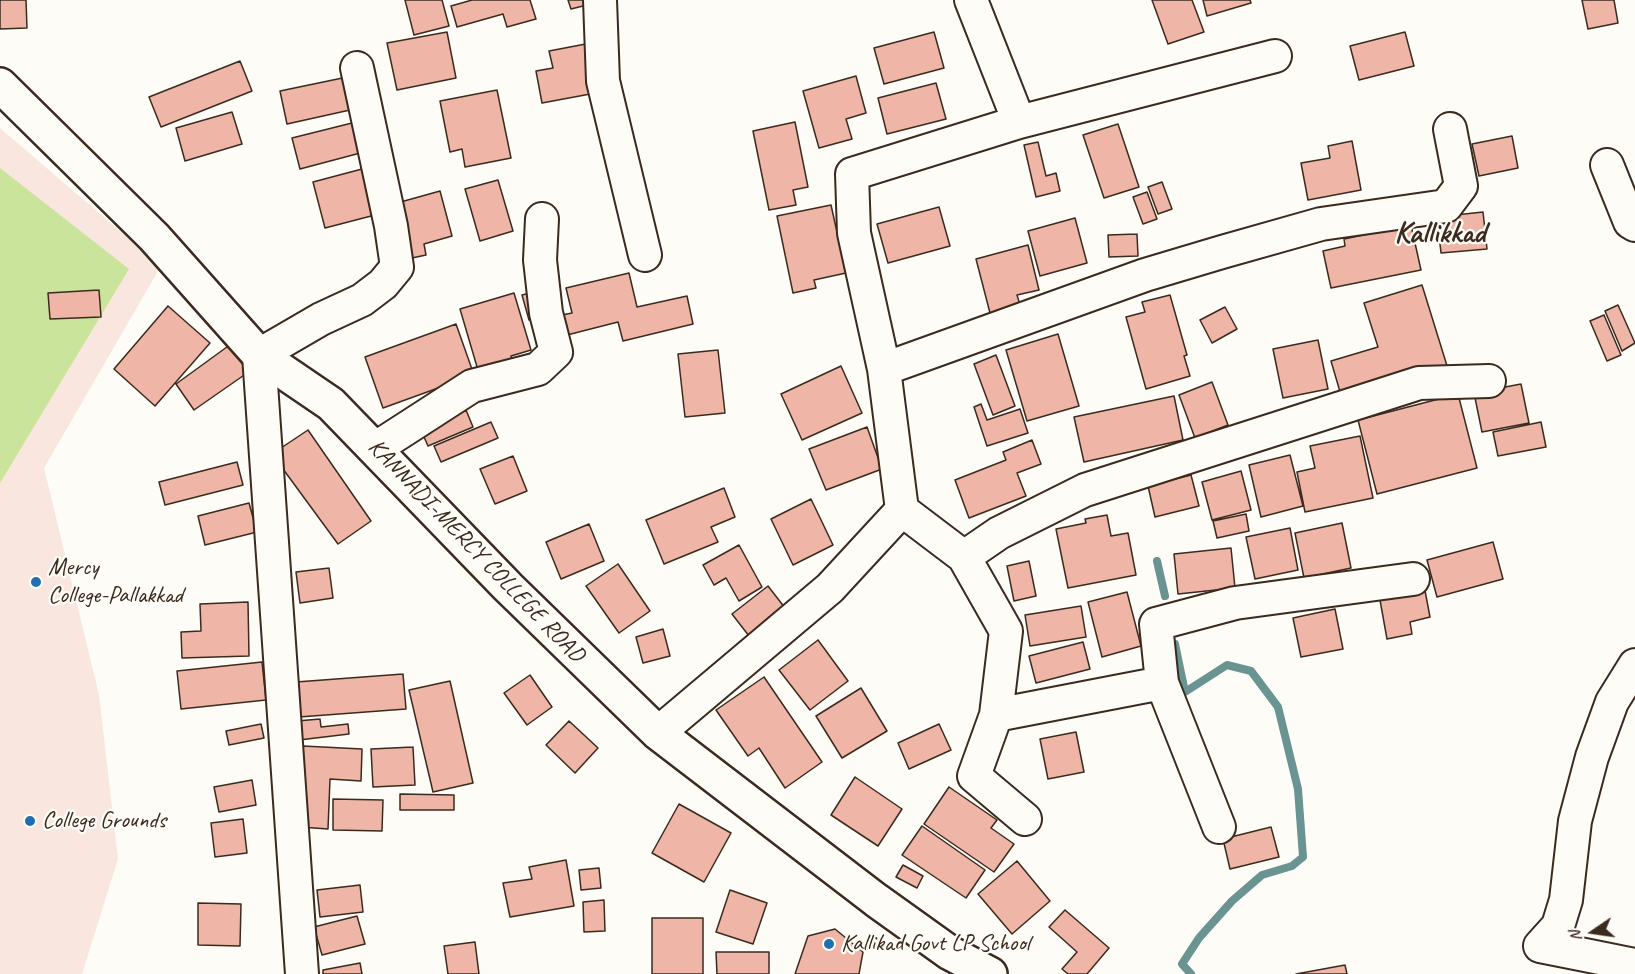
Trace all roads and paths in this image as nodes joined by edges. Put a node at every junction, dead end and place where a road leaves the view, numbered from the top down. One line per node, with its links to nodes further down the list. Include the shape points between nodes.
1 (600, 0): 11 (street, via 603,81)
2 (971, 0): 6 (street)
3 (1275, 56): 6 (street)
4 (357, 68): 12 (street, via 392,226 397,267 362,300)
5 (0, 85): 12 (main road, KANNADI-MERCY COLLEGE ROAD, via 154,237)
6 (1018, 122): 13 (street, via 852,174 854,233)
7 (1450, 129): 13 (street, via 1461,186 1446,206 1322,224 1211,255)
8 (1607, 165): 10 (street, via 1630,222)
9 (542, 219): 15 (street, via 540,260 546,313 556,352 538,369 472,386)
10 (1635, 225)
11 (645, 255)
12 (260, 355): 15 (main road, KANNADI-MERCY COLLEGE ROAD, via 331,404); 27 (street)
13 (884, 369): 16 (street)
14 (1489, 381): 17 (street, via 1419,383 1085,490 999,533)
15 (376, 448): 22 (main road, KANNADI-MERCY COLLEGE ROAD, via 508,587)
16 (902, 510): 17 (street); 22 (street, via 830,588)
17 (964, 557): 21 (street, via 1006,631)
18 (1413, 579): 20 (street, via 1235,603 1156,624)
19 (1635, 665): 26 (street, via 1612,702 1592,757 1575,821 1566,900 1558,926 1539,945)
20 (1162, 683): 21 (street); 24 (street)
21 (996, 715): 23 (street, via 974,776)
22 (658, 733): 25 (main road, KANNADI-MERCY COLLEGE ROAD)
23 (1025, 819)
24 (1219, 827)
25 (947, 964): 28 (main road, KANNADI-MERCY COLLEGE ROAD)
26 (1635, 965)
27 (302, 974)
28 (990, 974)

